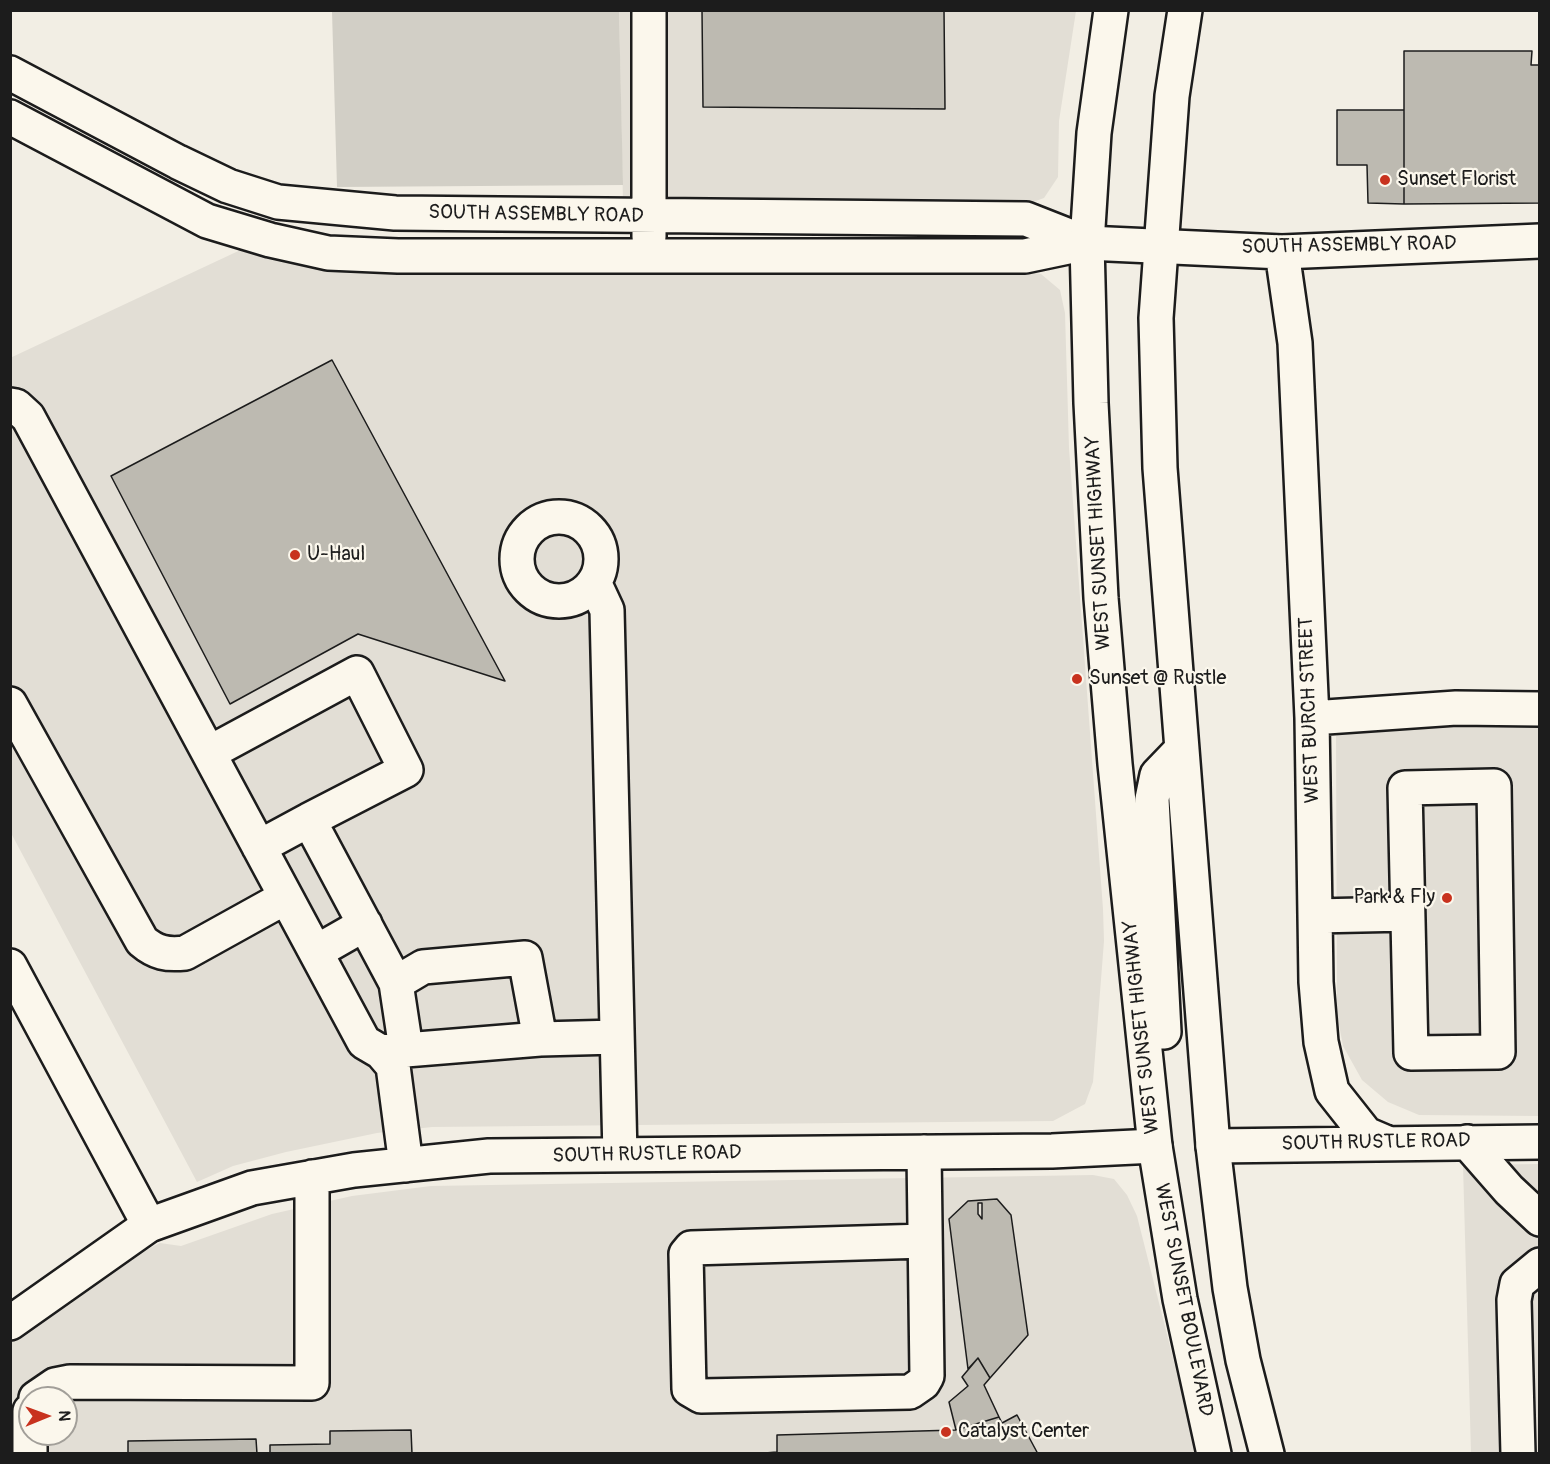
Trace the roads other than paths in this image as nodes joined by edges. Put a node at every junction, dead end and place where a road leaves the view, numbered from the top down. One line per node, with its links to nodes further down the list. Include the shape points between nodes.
1 (649, 10): 6 (main road)
2 (1111, 10): 8 (main road, WEST SUNSET HIGHWAY, via 1094,133)
3 (1185, 10): 9 (main road, via 1172,96)
4 (10, 73): 6 (main road, SOUTH ASSEMBLY ROAD, via 188,167 228,186 278,202 395,213)
5 (10, 117): 11 (main road, SOUTH ASSEMBLY ROAD, via 207,221 282,243 328,253 398,256)
6 (650, 217): 8 (main road, SOUTH ASSEMBLY ROAD, via 1026,219); 11 (main road)
7 (1539, 241): 10 (main road, SOUTH ASSEMBLY ROAD)
8 (1087, 243): 9 (main road, SOUTH ASSEMBLY ROAD); 11 (main road, SOUTH ASSEMBLY ROAD, via 1025,256); 34 (main road, WEST SUNSET HIGHWAY, via 1101,598)
9 (1162, 245): 10 (main road, SOUTH ASSEMBLY ROAD); 17 (main road, via 1156,378)
10 (1282, 252): 16 (main road, WEST BURCH STREET, via 1295,343)
11 (649, 257)
12 (10, 405): 18 (main road, via 28,417)
13 (594, 582): 28 (main road, via 607,610)
14 (10, 704): 21 (main road, via 142,941 154,951 185,953)
15 (1539, 709): 16 (main road, via 1456,708)
16 (1312, 718): 23 (main road, WEST BURCH STREET)
17 (1182, 749): 34 (main road, via 1157,775 1152,800 1166,1088); 35 (main road)
18 (209, 753): 19 (main road, via 357,673 406,770); 20 (main road)
19 (309, 820): 20 (main road); 24 (main road)
20 (259, 847): 21 (main road)
21 (286, 897): 25 (main road)
22 (1407, 914): 22 (main road, via 1411,1053 1498,1052 1494,786 1405,788); 23 (main road)
23 (1315, 916): 33 (main road, WEST BURCH STREET, via 1318,1014 1332,1091 1366,1134)
24 (364, 924): 25 (main road); 27 (main road)
25 (316, 952): 30 (main road, via 364,1042)
26 (10, 966): 41 (main road)
27 (396, 983): 29 (main road, via 423,967 525,958); 30 (main road)
28 (617, 1037): 29 (main road); 37 (main road)
29 (540, 1039): 30 (main road)
30 (394, 1051): 38 (main road)
31 (1467, 1142): 32 (main road, SOUTH RUSTLE ROAD); 33 (main road, SOUTH RUSTLE ROAD); 40 (main road)
32 (1539, 1142)
33 (1387, 1143): 35 (main road, SOUTH RUSTLE ROAD)
34 (1155, 1146): 36 (main road, SOUTH RUSTLE ROAD); 45 (main road, via 1169,1153 1178,1178 1199,1314 1211,1333); 47 (main road, WEST SUNSET BOULEVARD, via 1180,1299)
35 (1213, 1146): 45 (main road)
36 (924, 1152): 37 (main road, SOUTH RUSTLE ROAD); 42 (main road)
37 (620, 1155): 38 (main road, SOUTH RUSTLE ROAD, via 489,1156)
38 (406, 1165): 39 (main road, SOUTH RUSTLE ROAD)
39 (312, 1177): 41 (main road, SOUTH RUSTLE ROAD, via 252,1188); 46 (main road, via 312,1383 70,1382)
40 (1539, 1219)
41 (149, 1226): 44 (main road, SOUTH RUSTLE ROAD)
42 (925, 1241): 42 (main road, via 927,1376 917,1390 701,1396 689,1389 686,1254 691,1248)
43 (1539, 1265): 49 (main road, via 1517,1284 1514,1300)
44 (10, 1323)
45 (1243, 1360): 48 (main road)
46 (54, 1386)
47 (1214, 1454)
48 (1267, 1454)
49 (1518, 1454)

